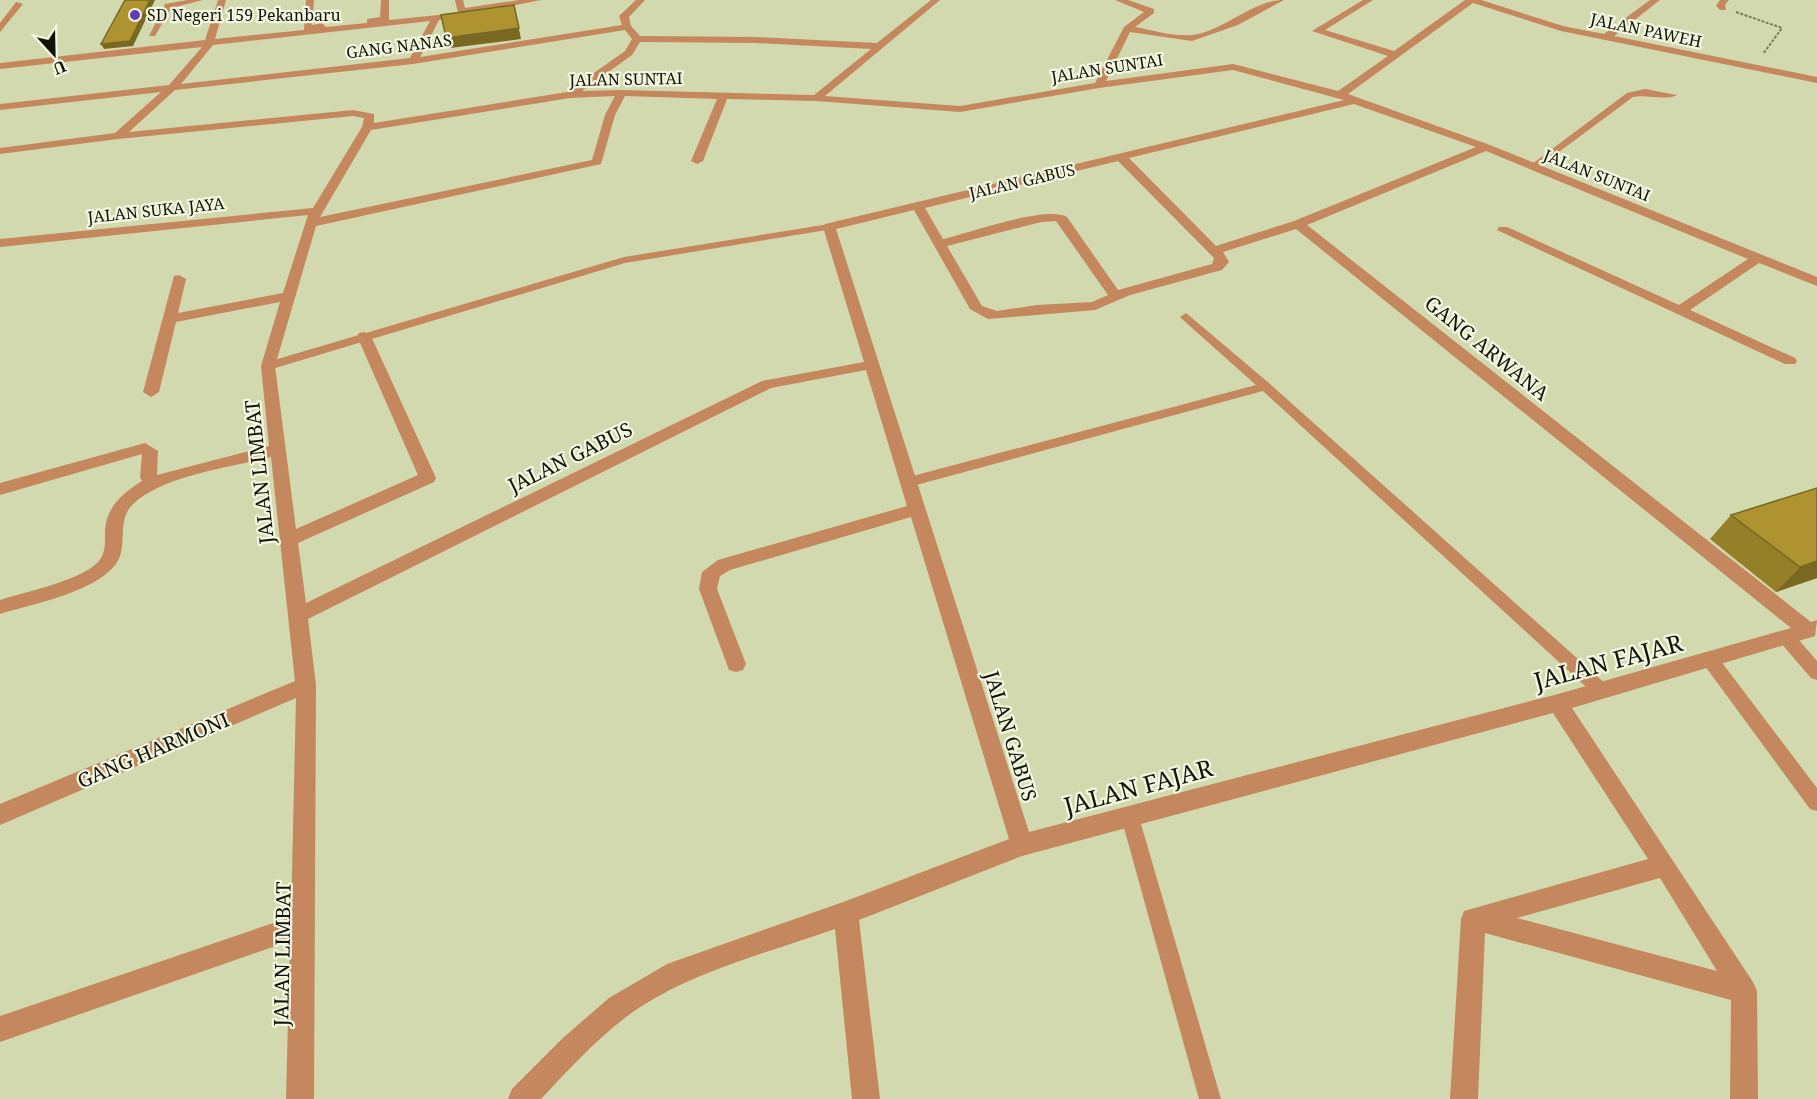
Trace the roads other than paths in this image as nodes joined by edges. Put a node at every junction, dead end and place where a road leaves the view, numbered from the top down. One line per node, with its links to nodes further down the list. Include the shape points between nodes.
1 (199, 0): 20 (lane, via 168,6)
2 (222, 0): 23 (street)
3 (310, 0): 4 (street, via 307,28 385,19)
4 (385, 0)
5 (459, 0): 6 (street, via 461,11)
6 (537, 0)
7 (641, 0): 17 (street, via 624,16)
8 (936, 0): 24 (street)
9 (1119, 0): 19 (street, via 1151,11)
10 (1280, 0): 19 (street, via 1235,23 1192,38)
11 (1369, 0): 25 (street, via 1317,31)
12 (1471, 0): 21 (street, JALAN PAWEH, via 1561,28); 25 (street)
13 (1656, 0): 21 (street)
14 (19, 4): 18 (street)
15 (462, 15): 16 (street)
16 (436, 18): 23 (street); 26 (street)
17 (627, 27): 22 (street); 26 (street, GANG NANAS)
18 (0, 28)
19 (1127, 29): 29 (street)
20 (152, 34)
21 (1606, 37): 28 (street, JALAN PAWEH)
22 (637, 39): 24 (street); 32 (street, via 629,53)
23 (209, 44): 27 (street); 30 (street)
24 (878, 46): 36 (street)
25 (1393, 54): 33 (street)
26 (413, 61): 30 (street, GANG NANAS)
27 (0, 66)
28 (1817, 80)
29 (1099, 85): 33 (street, JALAN SUNTAI, via 1233,67); 36 (street, JALAN SUNTAI, via 960,109)
30 (174, 86): 38 (street, GANG NANAS); 40 (street)
31 (622, 93): 32 (street, JALAN SUNTAI); 35 (street, JALAN SUNTAI); 47 (street, JALAN SUKA JAYA, via 610,115 597,162)
32 (570, 95): 39 (street, JALAN SUNTAI)
33 (1340, 95): 37 (street, JALAN SUNTAI)
34 (1673, 95): 45 (lane, via 1630,95)
35 (723, 96): 36 (street, JALAN SUNTAI); 44 (street)
36 (816, 98)
37 (1356, 100): 41 (street, JALAN SUNTAI); 43 (street, JALAN GABUS)
38 (0, 106)
39 (367, 127): 40 (street, via 369,114 353,113); 47 (street, JALAN LIMBAT)
40 (118, 136): 42 (street)
41 (1486, 147): 45 (street, JALAN SUNTAI); 48 (street)
42 (3, 153)
43 (1121, 157): 46 (street, JALAN GABUS); 53 (street)
44 (697, 161)
45 (1533, 167): 54 (street, JALAN SUNTAI)
46 (918, 206): 49 (street, JALAN GABUS); 52 (street)
47 (312, 217): 51 (street, JALAN SUKA JAYA); 57 (street, JALAN LIMBAT)
48 (1298, 224): 53 (street); 76 (street, GANG ARWANA)
49 (829, 227): 62 (lane, via 624,260); 64 (street, JALAN GABUS)
50 (1503, 230): 59 (street)
51 (0, 243)
52 (940, 244): 58 (street, via 977,309 988,315 1095,306); 58 (street, via 1058,217 1064,220)
53 (1214, 251): 58 (street, via 1222,262 1217,267)
54 (1758, 258): 56 (street, JALAN SUNTAI); 59 (street)
55 (179, 279): 61 (street)
56 (1817, 282)
57 (289, 296): 61 (street); 65 (street, JALAN LIMBAT)
58 (1116, 297)
59 (1680, 311): 63 (street)
60 (1186, 317): 66 (lane)
61 (170, 320): 67 (street)
62 (364, 336): 65 (lane); 73 (street, via 428,478)
63 (1790, 362)
64 (871, 365): 70 (street, JALAN GABUS); 75 (street, JALAN GABUS, via 767,384)
65 (268, 366): 68 (street, JALAN LIMBAT)
66 (1265, 386): 70 (lane); 81 (lane)
67 (151, 392)
68 (277, 450): 69 (street); 73 (street, JALAN LIMBAT)
69 (155, 481): 71 (street, via 148,477 150,451 145,448); 74 (street, via 117,511 113,554 105,567 88,577)
70 (909, 482): 72 (street, JALAN GABUS)
71 (0, 489)
72 (918, 508): 78 (street, via 724,565 710,573 708,589); 86 (street, JALAN GABUS)
73 (287, 540): 75 (street, JALAN LIMBAT)
74 (0, 607)
75 (296, 616): 80 (street, JALAN LIMBAT)
76 (1804, 632): 77 (street, JALAN FAJAR); 79 (lane)
77 (1712, 661): 81 (street, JALAN FAJAR); 83 (lane)
78 (736, 664)
79 (1817, 673)
80 (306, 685): 84 (street, GANG HARMONI); 90 (street, JALAN LIMBAT)
81 (1601, 690): 82 (street, JALAN FAJAR)
82 (1558, 703): 85 (street, JALAN FAJAR); 87 (street)
83 (1817, 803)
84 (0, 815)
85 (1130, 817): 86 (street, JALAN FAJAR); 96 (lane)
86 (1023, 845): 88 (street, JALAN FAJAR)
87 (1665, 866): 89 (street); 91 (street)
88 (846, 914): 94 (street, JALAN FAJAR, via 676,974 618,1007); 95 (street)
89 (1473, 919): 91 (street); 97 (street)
90 (304, 924): 92 (street); 93 (street, JALAN LIMBAT)
91 (1744, 991): 98 (street)
92 (0, 1029)
93 (300, 1099)
94 (522, 1099)
95 (866, 1099)
96 (1210, 1099)
97 (1464, 1099)
98 (1744, 1099)

